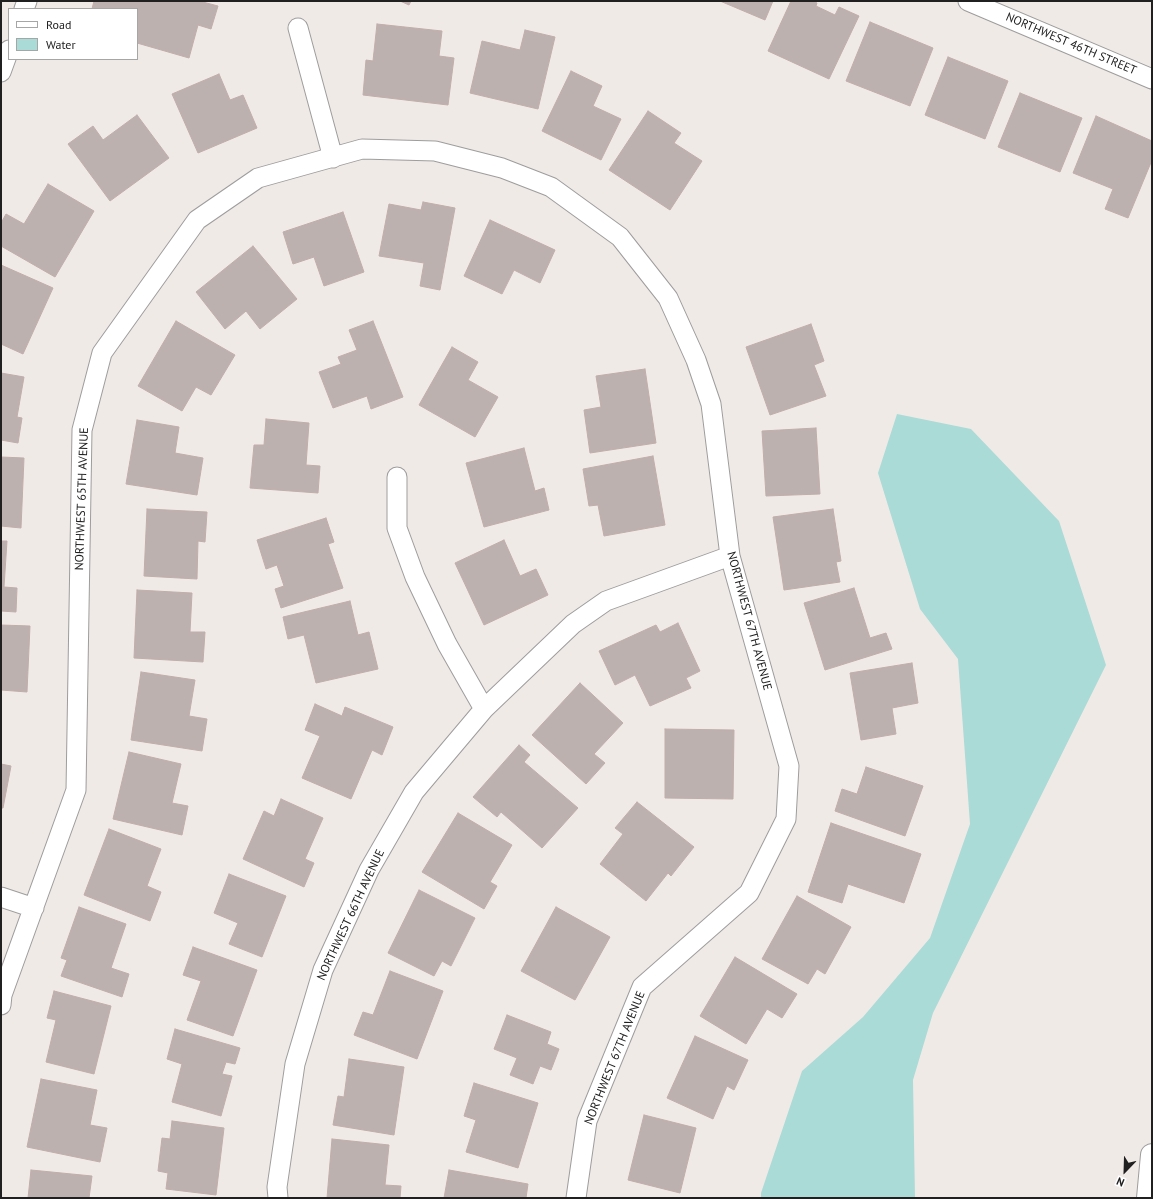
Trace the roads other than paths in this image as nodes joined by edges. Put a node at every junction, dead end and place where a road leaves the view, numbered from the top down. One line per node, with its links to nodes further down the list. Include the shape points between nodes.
1 (968, 1): 5 (street, NORTHWEST 46TH STREET)
2 (298, 28): 6 (street)
3 (8, 53): 4 (street)
4 (1, 72)
5 (1152, 79)
6 (334, 158): 8 (street, NORTHWEST 67TH AVENUE, via 362,149 435,151 502,168 551,187 620,237 668,298 696,360 711,404); 11 (street, NORTHWEST 65TH AVENUE, via 258,178 197,220 102,354 82,430 76,790)
7 (397, 477): 9 (street, via 396,528 415,577 447,644)
8 (730, 556): 9 (street, NORTHWEST 66TH AVENUE, via 606,601 573,624); 15 (street, NORTHWEST 67TH AVENUE, via 789,766 786,819 749,893 642,987 587,1121)
9 (484, 709): 14 (street, NORTHWEST 66TH AVENUE, via 414,792 369,870 323,970 294,1064 277,1187)
10 (1, 897): 11 (street)
11 (34, 908): 12 (street, NORTHWEST 65TH AVENUE, via 2,995)
12 (1, 1005)
13 (1152, 1155): 16 (street)
14 (278, 1198)
15 (576, 1198)
16 (1148, 1198)

